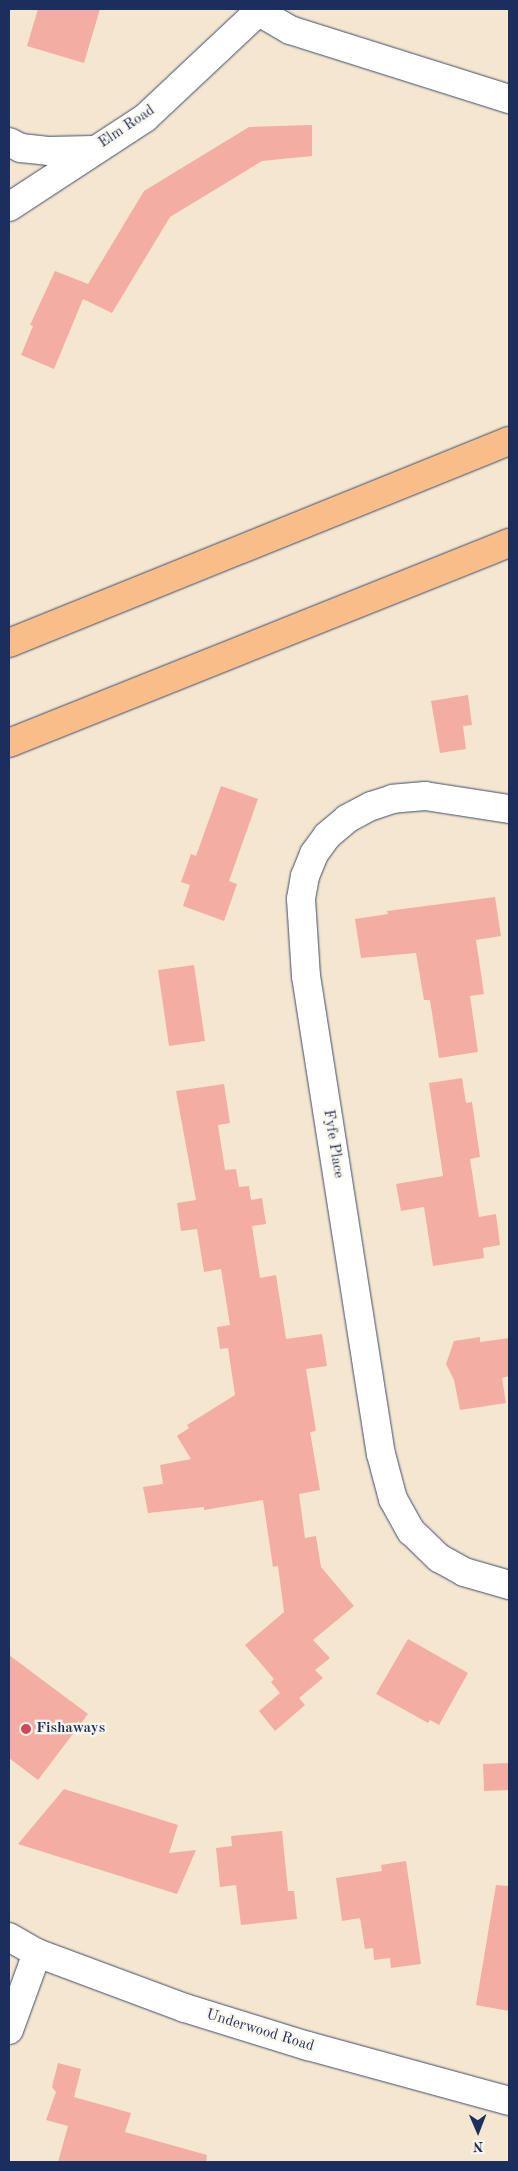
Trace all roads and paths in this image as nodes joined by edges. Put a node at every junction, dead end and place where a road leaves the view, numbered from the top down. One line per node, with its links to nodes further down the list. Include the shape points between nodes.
1 (256, 11): 2 (street, Elm Road, via 290,30); 4 (street, Elm Road, via 145,118)
2 (509, 99)
3 (9, 142): 4 (street, via 21,148 48,151)
4 (93, 150): 5 (street, Elm Road)
5 (9, 207)
6 (509, 441): 8 (highway)
7 (509, 543): 9 (highway)
8 (9, 643)
9 (9, 743)
10 (509, 809): 11 (street, Fyfe Place, via 425,796 393,799 371,806 346,819 327,836 314,854 301,898 306,976 381,1454 393,1499 411,1531 439,1558 464,1572)
11 (509, 1585)
12 (18, 1943): 13 (street); 14 (street, Underwood Road, via 185,2008 308,2046)
13 (9, 2030)
14 (509, 2101)

